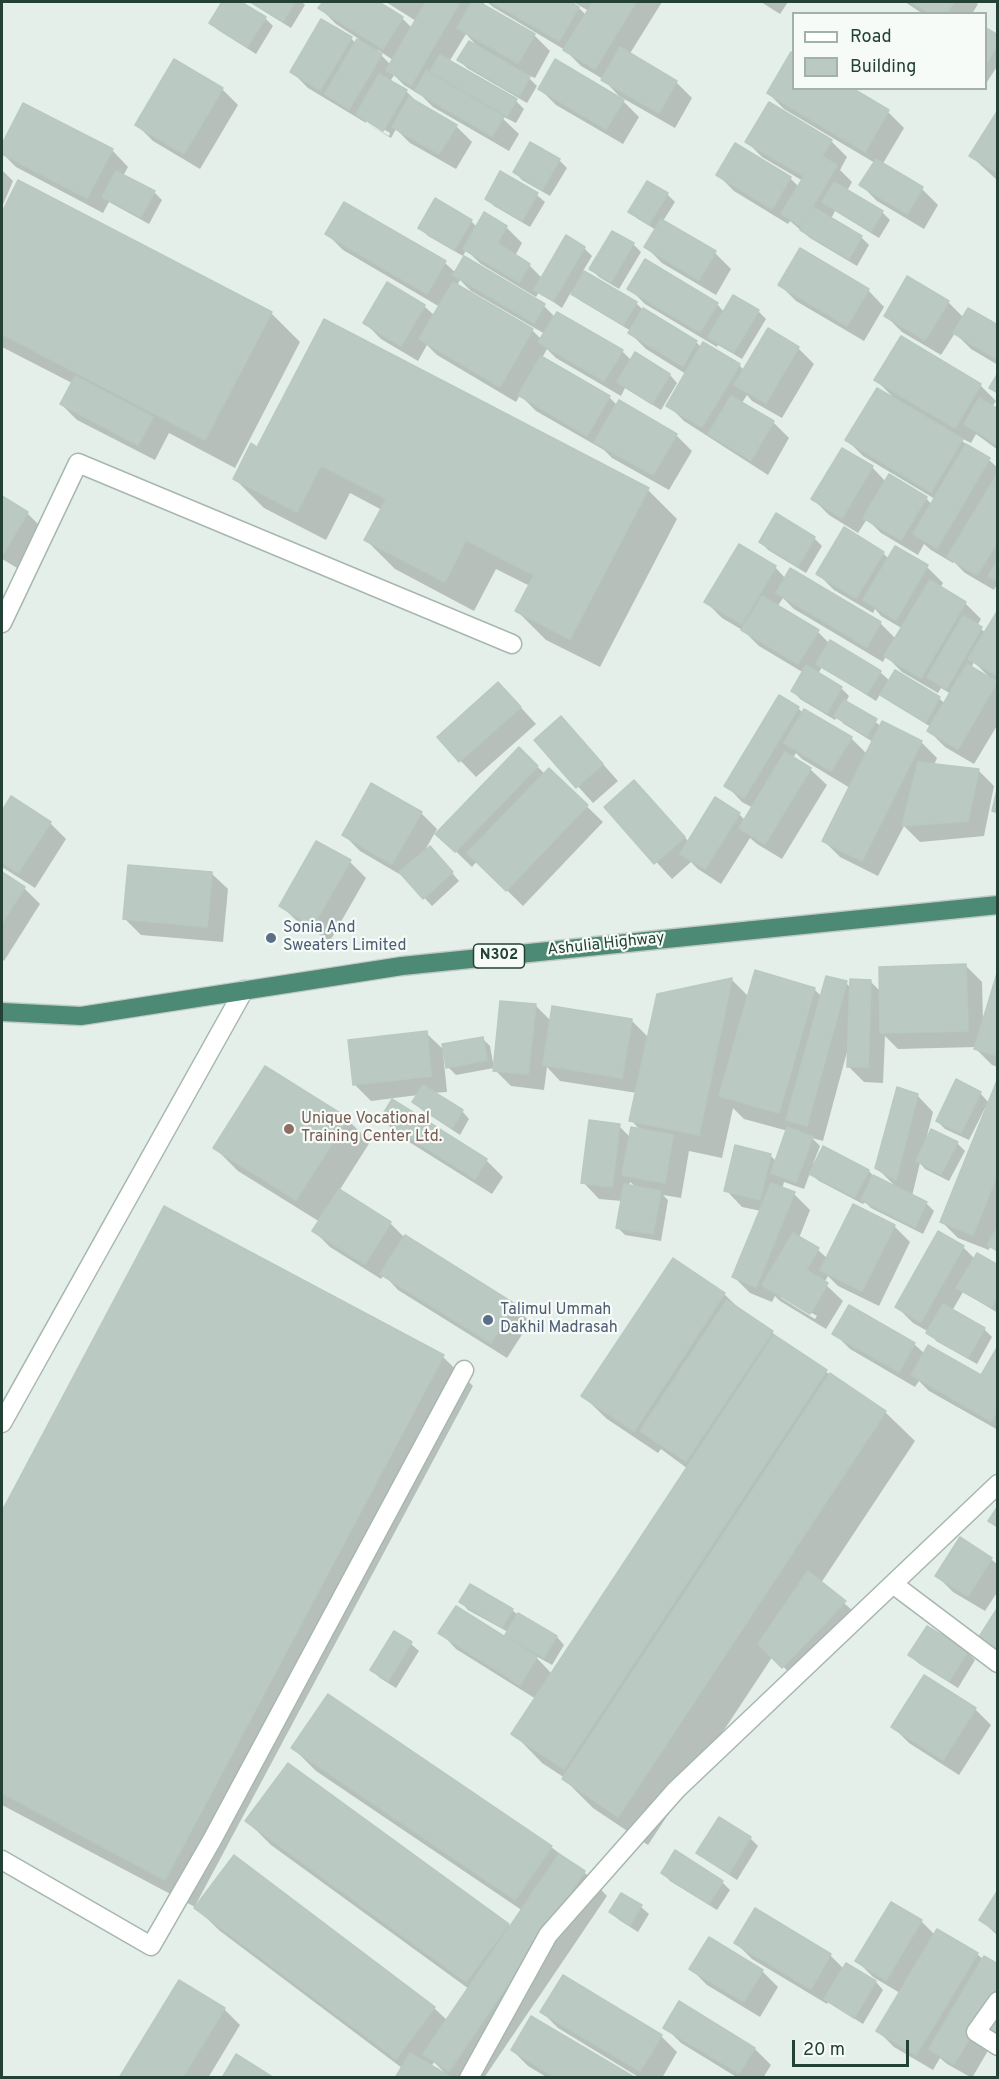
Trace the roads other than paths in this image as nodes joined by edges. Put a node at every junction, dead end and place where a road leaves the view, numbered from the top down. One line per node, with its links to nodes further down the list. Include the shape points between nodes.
1 (2, 623): 2 (street, via 78,463)
2 (512, 644)
3 (998, 905): 4 (highway, Ashulia Highway / N302, via 402,966)
4 (244, 990): 5 (highway, Ashulia Highway / N302, via 81,1016); 7 (street)
5 (2, 1012)
6 (464, 1370): 11 (street, via 151,1946)
7 (2, 1423)
8 (998, 1484): 9 (street)
9 (893, 1584): 10 (street); 14 (street, via 676,1790 548,1935)
10 (998, 1663)
11 (2, 1860)
12 (998, 2001): 13 (street, via 976,2032)
13 (998, 2046)
14 (469, 2078)

